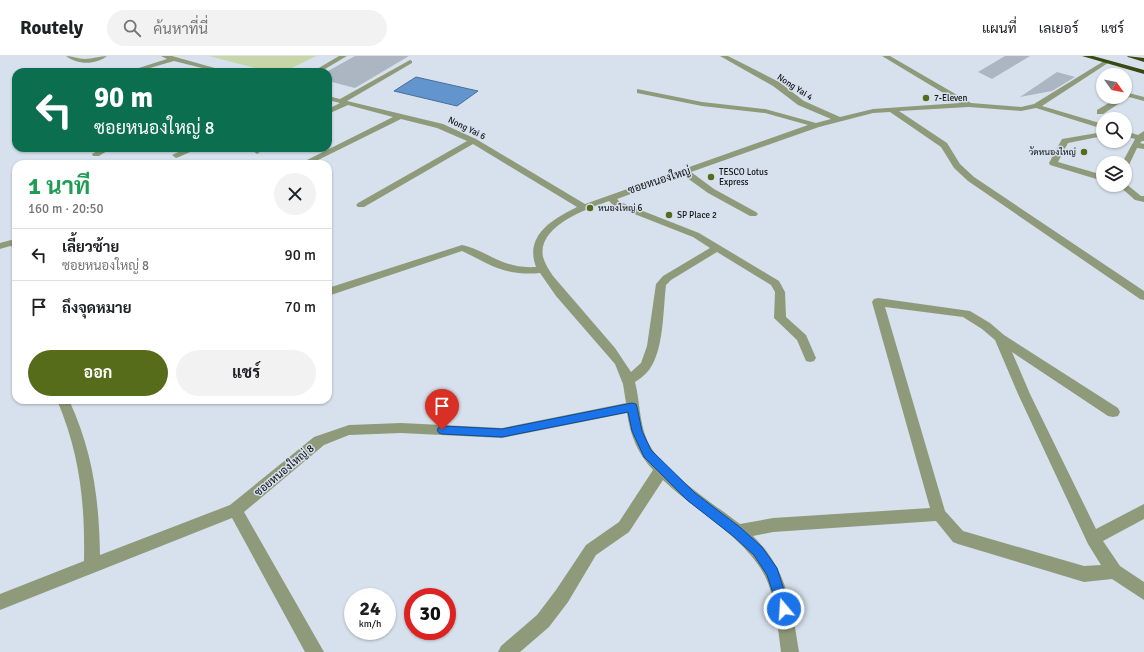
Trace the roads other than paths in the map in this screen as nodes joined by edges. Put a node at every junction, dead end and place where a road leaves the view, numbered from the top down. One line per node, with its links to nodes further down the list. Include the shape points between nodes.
1 (69, 56): 2 (street, via 85,62)
2 (104, 56)
3 (344, 56): 14 (street)
4 (723, 56): 28 (street, Nong Yai 4, via 776,84 801,103)
5 (885, 56): 22 (street)
6 (1085, 56): 11 (highway)
7 (1130, 56): 9 (highway)
8 (171, 57): 12 (street); 13 (street)
9 (1144, 60)
10 (410, 62): 20 (street)
11 (1106, 62): 15 (highway); 23 (street, ซอยหนองใหญ่)
12 (140, 68)
13 (210, 68)
14 (322, 68)
15 (1144, 72)
16 (640, 92): 29 (street, via 702,104 765,111)
17 (1132, 95): 19 (street)
18 (332, 99): 20 (street, Nong Yai 6)
19 (1144, 99)
20 (344, 102): 24 (street); 27 (street, Nong Yai 6)
21 (1113, 104): 26 (street)
22 (969, 105): 23 (street, ซอยหนองใหญ่, via 1006,109); 25 (street, ซอยหนองใหญ่)
23 (1036, 106): 30 (street)
24 (332, 110)
25 (893, 110): 28 (street, ซอยหนองใหญ่, via 873,111); 56 (street, via 944,145 958,166 971,179)
26 (1100, 112)
27 (400, 116): 33 (street, Nong Yai 6, via 440,126); 35 (street)
28 (838, 119): 29 (street, ซอยหนองใหญ่)
29 (816, 125): 43 (street, ซอยหนองใหญ่)
30 (1096, 125)
31 (1096, 135): 44 (street, via 1064,141 1053,163)
32 (1141, 139): 34 (street); 41 (street)
33 (473, 141): 48 (street); 49 (street, Nong Yai 6)
34 (1144, 147)
35 (332, 150)
36 (100, 152): 39 (street)
37 (184, 152): 40 (street)
38 (327, 152): 42 (street)
39 (96, 154)
40 (176, 155)
41 (1131, 156)
42 (311, 160)
43 (685, 172): 46 (street, ซอยหนองใหญ่); 50 (street, via 711,191)
44 (1096, 176)
45 (1131, 192): 47 (street)
46 (610, 197): 49 (street, ซอยหนองใหญ่); 53 (street, via 617,204 696,234)
47 (1144, 200)
48 (361, 205)
49 (584, 207): 54 (street, ซอยหนองใหญ่, via 551,226 540,238 538,258)
50 (753, 214)
51 (12, 244): 52 (street)
52 (0, 246)
53 (716, 248): 58 (street, via 775,283 780,292 780,318 802,338); 59 (street, via 661,284 652,347 647,363)
54 (543, 270): 55 (street, via 520,270 500,265 462,248); 59 (street, ซอยหนองใหญ่, via 562,296 618,360)
55 (332, 291)
56 (1144, 296)
57 (1000, 338): 62 (street); 66 (street, via 966,314 878,302); 68 (street)
58 (810, 358)
59 (629, 380): 61 (street, ซอยหนองใหญ่)
60 (65, 404): 69 (street, via 87,476)
61 (632, 407): 63 (street, ซอยหนองใหญ่, via 637,431 648,453); 64 (street, ซอยหนองใหญ่ 8, via 502,433 401,428 349,430 319,441)
62 (1113, 412)
63 (662, 469): 67 (street, ซอยหนองใหญ่, via 691,496); 74 (street, via 624,527 591,550 543,621)
64 (235, 510): 69 (street, ซอยหนองใหญ่ 8); 73 (street)
65 (1144, 511): 68 (street)
66 (939, 514): 67 (street, via 773,525); 70 (street, via 958,536 1084,574)
67 (737, 532): 75 (street, ซอยหนองใหญ่, via 758,551 772,572 784,609)
68 (1093, 539): 70 (street)
69 (92, 566): 72 (street, ซอยหนองใหญ่ 8)
70 (1114, 571): 71 (street)
71 (1144, 592)
72 (0, 602)
73 (315, 652)
74 (507, 652)
75 (790, 652)

